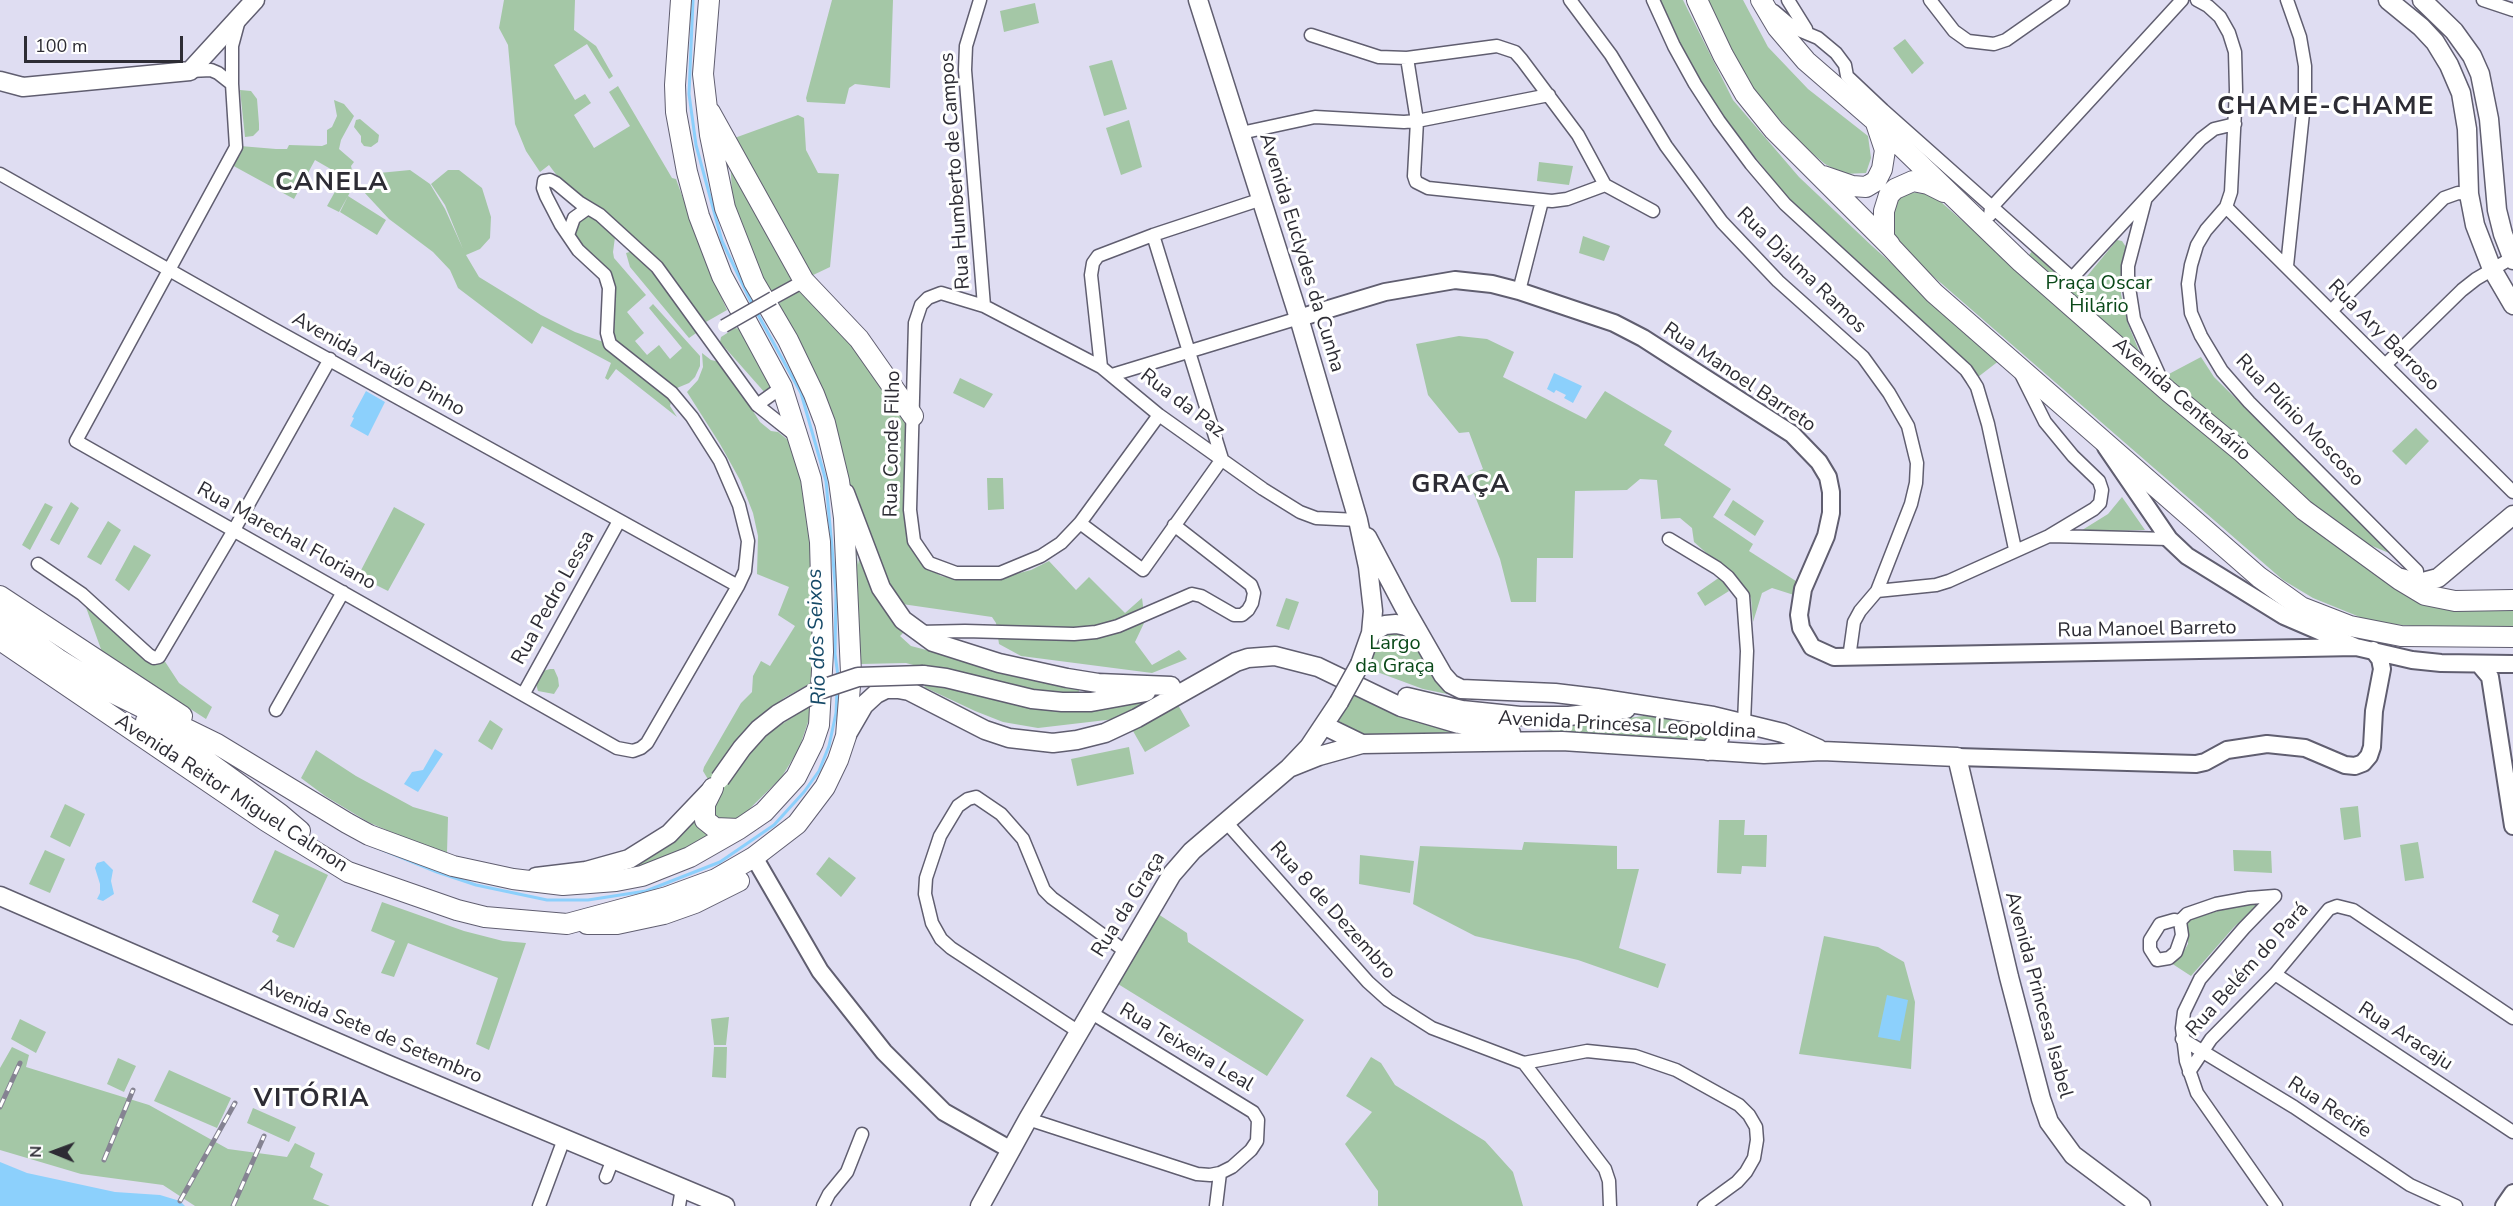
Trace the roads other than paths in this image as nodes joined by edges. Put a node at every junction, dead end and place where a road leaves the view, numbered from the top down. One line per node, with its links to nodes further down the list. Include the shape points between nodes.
1 (255, 0): 20 (main road)
2 (681, 0): 70 (main road, via 675,85 687,172 722,276)
3 (709, 0): 30 (main road, via 704,48)
4 (980, 0): 60 (street, Rua Humberto de Campos, via 966,46 965,70)
5 (1197, 0): 34 (main road, Avenida Euclydes da Cunha)
6 (1570, 0): 94 (street, Rua Djalma Ramos, via 1611,55 1666,146 1722,222 1778,281 1863,357 1899,408 1914,446 1916,483)
7 (1653, 0): 90 (street, via 1695,84 1751,164 1792,211 1972,379 1988,424)
8 (1697, 0): 35 (main road, via 1745,94)
9 (1761, 0): 21 (street, via 1794,28); 31 (main road, Avenida Centenário, via 1776,27 1806,61)
10 (1788, 0): 21 (street)
11 (1929, 0): 12 (street, via 1954,31 1968,41 1994,44 2006,40)
12 (2063, 0)
13 (2182, 0): 47 (street)
14 (2197, 0): 33 (street, Rua Plínio Moscoso, via 2220,17 2235,52)
15 (2287, 0): 54 (street, via 2306,66)
16 (2388, 0): 28 (main road, via 2435,42)
17 (2422, 0): 27 (main road, via 2454,31 2472,56)
18 (2483, 0): 19 (street)
19 (2513, 10)
20 (241, 15): 24 (main road); 26 (street, via 232,46)
21 (1807, 33): 47 (street, via 1836,52 1847,76)
22 (1311, 35): 23 (street, via 1379,57)
23 (1407, 58): 29 (street, via 1506,47 1515,52); 32 (street)
24 (190, 71): 25 (main road, via 23,87); 26 (street, via 211,70)
25 (0, 81)
26 (232, 84): 55 (street, via 236,147)
27 (2484, 87): 28 (main road); 53 (main road, via 2497,210)
28 (2461, 93): 40 (main road, via 2467,129)
29 (1549, 95): 32 (street); 38 (street, via 1578,135)
30 (706, 104): 37 (main road); 39 (main road)
31 (1874, 120): 35 (main road, via 1885,150 1876,181 1866,187 1844,184 1827,179); 41 (main road, Avenida Centenário)
32 (1417, 121): 34 (street, via 1315,117); 43 (street, via 1414,176 1422,186)
33 (2235, 124): 44 (street, via 2214,129 2201,139); 45 (street, Rua Plínio Moscoso, via 2233,177)
34 (1241, 133): 42 (main road, Avenida Euclydes da Cunha)
35 (1809, 165): 52 (main road)
36 (0, 174): 55 (street, Avenida Araújo Pinho)
37 (720, 185): 39 (main road, via 742,180); 79 (main road, via 731,227 754,282 814,394)
38 (1605, 185): 43 (street, via 1567,200); 48 (street)
39 (752, 186): 57 (main road)
40 (2469, 194): 56 (main road, via 2475,225); 61 (street, via 2444,198)
41 (1952, 196): 49 (main road, Avenida Centenário); 52 (main road, via 1928,184 1913,182 1895,189 1884,211 1884,238)
42 (1262, 199): 51 (street); 62 (main road, Avenida Euclydes da Cunha)
43 (1542, 201): 58 (street)
44 (2145, 201): 47 (street, via 2072,278); 72 (street, via 2128,266 2130,301 2155,370)
45 (2226, 207): 54 (street, Rua Ary Barroso); 92 (street, Rua Plínio Moscoso, via 2206,230 2191,265 2189,300 2201,336 2222,371 2248,402 2417,571 2417,579)
46 (582, 208): 50 (street, via 571,221); 50 (street, via 556,183 544,181 546,196); 63 (street, via 618,229 657,267)
47 (1991, 208): 49 (street)
48 (1653, 212)
49 (1992, 232): 72 (main road, Avenida Centenário)
50 (568, 234): 93 (street, via 578,250 605,275 609,288 610,344 672,393 720,461 748,541 745,571)
51 (1153, 235): 64 (street); 68 (street, via 1098,256 1093,262 1090,274)
52 (1890, 246): 67 (main road, via 1934,293)
53 (2513, 259): 56 (street)
54 (2287, 266): 61 (street, Rua Ary Barroso)
55 (168, 269): 65 (street, Avenida Araújo Pinho); 86 (street, Rua Marechal Floriano, via 76,441)
56 (2493, 269): 59 (main road); 66 (street, via 2462,290)
57 (804, 281): 63 (street, bridge); 71 (main road)
58 (1519, 291): 62 (street, Rua Manoel Barreto, via 1472,282 1437,282 1385,292); 107 (street, Rua Manoel Barreto, via 1614,322 1792,434 1808,449 1828,477 1831,513 1826,536 1799,601 1801,628 1812,646 1822,653)
59 (2513, 305)
60 (984, 306): 68 (street, Rua da Paz); 71 (street, Rua Conde Filho, via 941,293 921,305)
61 (2331, 311): 66 (street, Rua Ary Barroso)
62 (1299, 318): 64 (street); 82 (main road, Avenida Euclydes da Cunha)
63 (706, 338): 73 (street)
64 (1189, 350): 69 (street); 78 (street)
65 (330, 359): 83 (street, Avenida Araújo Pinho); 86 (street)
66 (2385, 365): 80 (street, Rua Ary Barroso)
67 (2018, 366): 77 (main road); 87 (street, via 2044,422 2102,490 2100,503 2094,509)
68 (1101, 367): 69 (street, Rua da Paz)
69 (1112, 375): 74 (street, Rua da Paz)
70 (782, 387): 73 (street); 76 (main road)
71 (904, 389): 75 (main road)
72 (2169, 392): 92 (main road, Avenida Centenário, via 2304,510)
73 (757, 405): 76 (street)
74 (1159, 415): 78 (street, Rua da Paz); 84 (street, Rua Conde Filho)
75 (913, 416): 84 (street, Rua Conde Filho, via 911,527 914,541 930,563 956,573 1000,573 1041,556)
76 (799, 438): 133 (main road, via 811,479 820,542 824,652 821,708 813,743 794,779 764,812)
77 (2100, 439): 89 (street); 103 (main road, via 2242,563 2301,607 2350,626 2388,635)
78 (1222, 459): 82 (street, Rua da Paz, via 1300,512 1316,518); 85 (street)
79 (839, 481): 100 (main road, via 881,588); 121 (main road, via 851,673)
80 (2513, 492)
81 (2513, 515): 92 (main road, via 2445,574 2424,582)
82 (1358, 520): 101 (main road, via 1372,595); 102 (main road)
83 (619, 521): 93 (street, Avenida Araújo Pinho); 113 (street, Rua Pedro Lessa)
84 (1080, 524): 85 (street, via 1143,570)
85 (1174, 525): 100 (street, via 1251,585 1252,603 1242,615 1226,613 1192,594 1096,632)
86 (234, 530): 91 (street, via 158,658 123,633 82,594); 95 (street, Rua Marechal Floriano)
87 (2049, 536): 89 (street); 90 (street)
88 (1669, 539): 118 (street, via 1717,568 1743,596 1748,651)
89 (2169, 539): 98 (street, via 2187,556)
90 (2015, 549): 94 (street, via 1936,585)
91 (38, 564)
92 (2401, 578): 97 (main road, Avenida Centenário, via 2409,587 2433,598)
93 (738, 586): 113 (street, Rua Marechal Floriano, via 641,748 617,748)
94 (1877, 591): 107 (street, Rua Djalma Ramos, via 1854,622)
95 (343, 592): 113 (street, Rua Marechal Floriano); 116 (street)
96 (0, 596): 123 (main road, via 185,717)
97 (2513, 600)
98 (2284, 616): 105 (street, via 2293,644); 106 (street)
99 (0, 618): 114 (main road)
100 (916, 632): 111 (main road, via 952,649 1029,670 1098,683)
101 (1371, 633): 102 (main road, via 1396,624); 119 (main road, Rua da Graça, bridge, via 1360,664)
102 (1419, 633): 115 (main road, Avenida Princesa Leopoldina, via 1443,675 1461,689 1555,693)
103 (2513, 637)
104 (0, 639): 135 (main road, Avenida Reitor Miguel Calmon)
105 (2299, 648): 106 (street, Rua Manoel Barreto); 107 (street, Rua Manoel Barreto)
106 (2364, 648): 109 (street, via 2412,660); 128 (street, Avenida Princesa Leopoldina, via 2380,659 2382,675 2372,747 2369,756 2355,766 2305,748 2267,744 2227,750 2196,764)
107 (1849, 658)
108 (1236, 662): 111 (main road); 112 (main road, via 1261,657 1288,658 1318,667); 121 (main road, via 1137,718 1106,733 1077,740 1053,743 1009,738 898,689 876,694 864,705)
109 (2479, 664): 110 (street); 132 (street, via 2490,677)
110 (2513, 664)
111 (1171, 686): 130 (main road, bridge, via 1116,699 1062,702 923,675 858,677 819,690 778,714 759,729)
112 (1368, 691): 115 (main road, via 1392,692 1444,706 1504,715 1558,716); 122 (main road, via 1401,707 1459,724)
113 (524, 693)
114 (115, 694): 123 (main road); 135 (main road, via 150,724 280,814)
115 (1661, 708): 117 (main road, Avenida Princesa Leopoldina)
116 (276, 710)
117 (1713, 716): 118 (main road, Avenida Princesa Leopoldina); 125 (main road, via 1721,732)
118 (1744, 723): 120 (main road, Avenida Princesa Leopoldina)
119 (1324, 726): 124 (main road); 129 (main road, Rua da Graça)
120 (1765, 728): 126 (main road, Avenida Princesa Leopoldina); 127 (main road, via 1774,744)
121 (846, 736): 134 (main road, via 825,787 797,824); 134 (main road, via 840,776 823,808 806,831)
122 (1562, 741): 124 (main road, Avenida Princesa Leopoldina); 125 (main road, Avenida Princesa Leopoldina)
123 (216, 744): 136 (main road, via 369,835 453,866)
124 (1362, 744): 129 (main road, Avenida Princesa Leopoldina)
125 (1708, 751): 127 (main road, Avenida Princesa Leopoldina)
126 (1822, 751): 127 (main road, Avenida Princesa Leopoldina); 128 (main road, Avenida Princesa Leopoldina)
127 (1764, 754)
128 (1957, 757): 166 (main road, Avenida Princesa Isabel, via 2009,977 2049,1122 2073,1155)
129 (1289, 768): 131 (main road, Rua da Graça)
130 (716, 783): 133 (main road, via 705,804 705,820 715,828); 136 (main road, via 669,834 629,859 586,871)
131 (1226, 822): 139 (main road, Rua da Graça, via 1172,874); 146 (street, Rua 8 de Dezembro, via 1388,1000 1432,1028)
132 (2513, 826)
133 (739, 829): 136 (main road, via 690,857 633,878 563,885)
134 (757, 862): 135 (main road, Avenida Reitor Miguel Calmon, via 724,890 695,903 617,924 485,917); 152 (street, via 820,971 885,1052 944,1112)
135 (348, 873)
136 (513, 879)
137 (0, 896): 151 (main road, Avenida Sete de Setembro)
138 (2180, 921): 144 (street, via 2187,914 2217,904 2275,896 2200,980 2184,1012)
139 (1125, 951): 141 (main road, Rua da Graça); 143 (street, via 1044,890 1023,839 1001,814 976,797 958,806 940,836 926,878 925,894 940,939)
140 (2275, 974): 142 (street, Rua Belém do Pará, via 2329,909 2345,906); 145 (street, Rua Belém do Pará); 149 (street, Rua Aracaju)
141 (1090, 1012): 143 (main road, Rua da Graça); 154 (street, Rua Teixeira Leal, via 1253,1112 1258,1120 1257,1141 1232,1167)
142 (2513, 1018)
143 (1079, 1032): 148 (main road, Rua da Graça)
144 (2182, 1039): 145 (street, Rua Recife); 147 (street)
145 (2201, 1051): 147 (street, Rua Belém do Pará); 168 (street, Rua Recife, via 2294,1107 2410,1185)
146 (1524, 1063): 164 (street, via 1605,1169 1610,1181); 165 (street, via 1587,1051 1635,1056 1676,1070 1739,1105 1756,1127 1754,1158 1737,1182)
147 (2189, 1072): 167 (street, via 2197,1093)
148 (1028, 1119): 152 (main road, Rua da Graça); 154 (street, via 1197,1174)
149 (2513, 1132)
150 (862, 1134): 161 (street, via 847,1172)
151 (564, 1139): 153 (main road, Avenida Sete de Setembro); 158 (street)
152 (1011, 1150): 162 (main road, Rua da Graça)
153 (613, 1159): 155 (street); 156 (main road, Avenida Sete de Setembro)
154 (1220, 1173): 163 (street)
155 (606, 1177)
156 (682, 1188): 159 (street); 160 (main road, Avenida Sete de Setembro)
157 (2513, 1193): 169 (street)
158 (539, 1206)
159 (679, 1206)
160 (725, 1206)
161 (824, 1206)
162 (980, 1206)
163 (1216, 1206)
164 (1610, 1206)
165 (1704, 1206)
166 (2141, 1206)
167 (2276, 1206)
168 (2456, 1206)
169 (2504, 1206)

